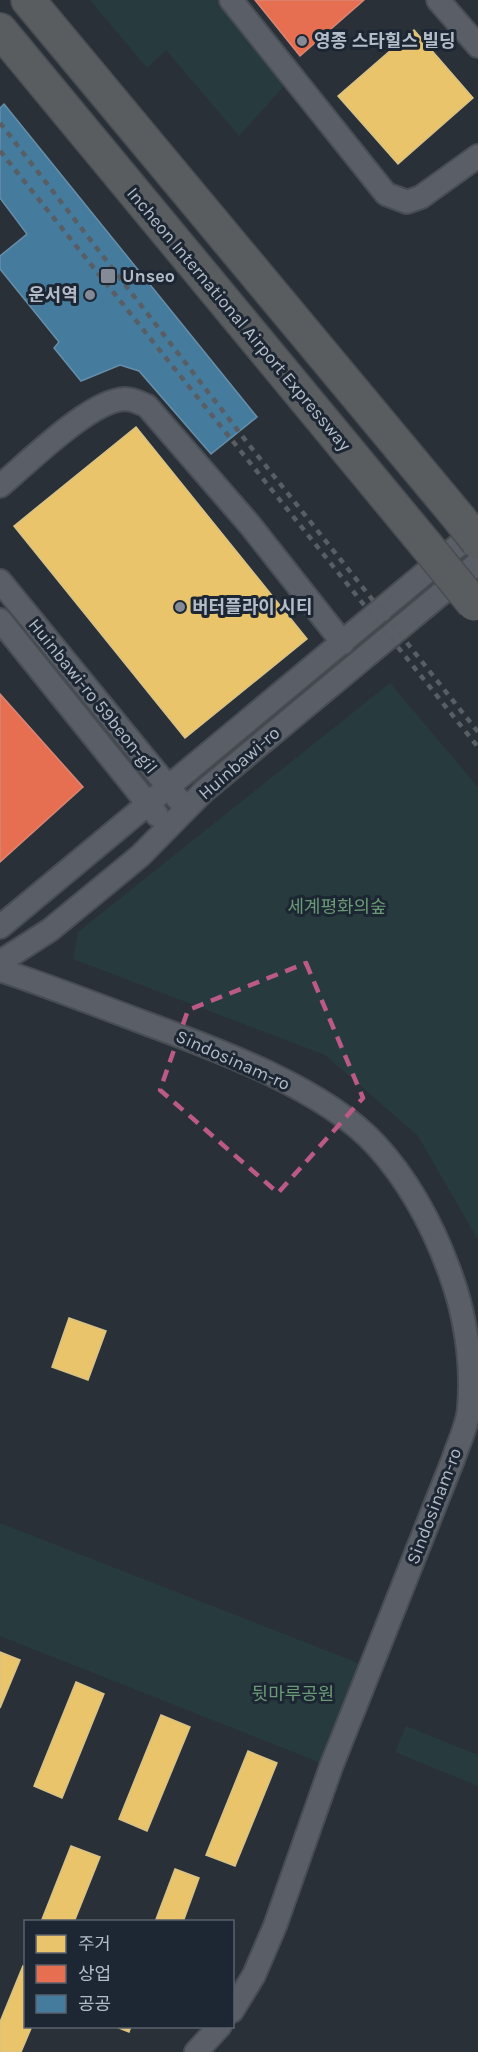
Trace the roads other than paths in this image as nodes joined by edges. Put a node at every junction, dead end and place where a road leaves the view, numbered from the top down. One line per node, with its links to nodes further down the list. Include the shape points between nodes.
1 (28, 0): 8 (highway)
2 (231, 0): 6 (street, via 386,194 407,202 422,197)
3 (438, 0): 5 (street)
4 (0, 30): 11 (highway, Incheon International Airport Expressway, bridge)
5 (478, 46)
6 (478, 156)
7 (0, 486): 13 (street, via 103,404 126,399 147,406 250,525)
8 (472, 530): 13 (street, Huinbawi-ro)
9 (478, 563): 16 (street, Huinbawi-ro, via 204,791)
10 (0, 581): 14 (street, Huinbawi-ro 59beon-gil)
11 (476, 606)
12 (0, 620): 15 (street, Huinbawi-ro 59beon-gil)
13 (343, 643): 14 (street, Huinbawi-ro)
14 (169, 789): 15 (street, Huinbawi-ro); 16 (street, Huinbawi-ro 59beon-gil)
15 (149, 804): 17 (street, Huinbawi-ro 59beon-gil); 18 (street, Huinbawi-ro)
16 (188, 809): 17 (street, Huinbawi-ro)
17 (169, 829): 19 (street, Huinbawi-ro, via 50,930)
18 (0, 927)
19 (0, 963): 20 (street, Sindosinam-ro, via 45,985 211,1048 290,1083 331,1109 375,1144 412,1190 440,1244 459,1296 468,1348 469,1409 457,1450 331,1767 275,1926 254,1975)
20 (234, 2008)
21 (218, 2028): 22 (street)
22 (196, 2052)

